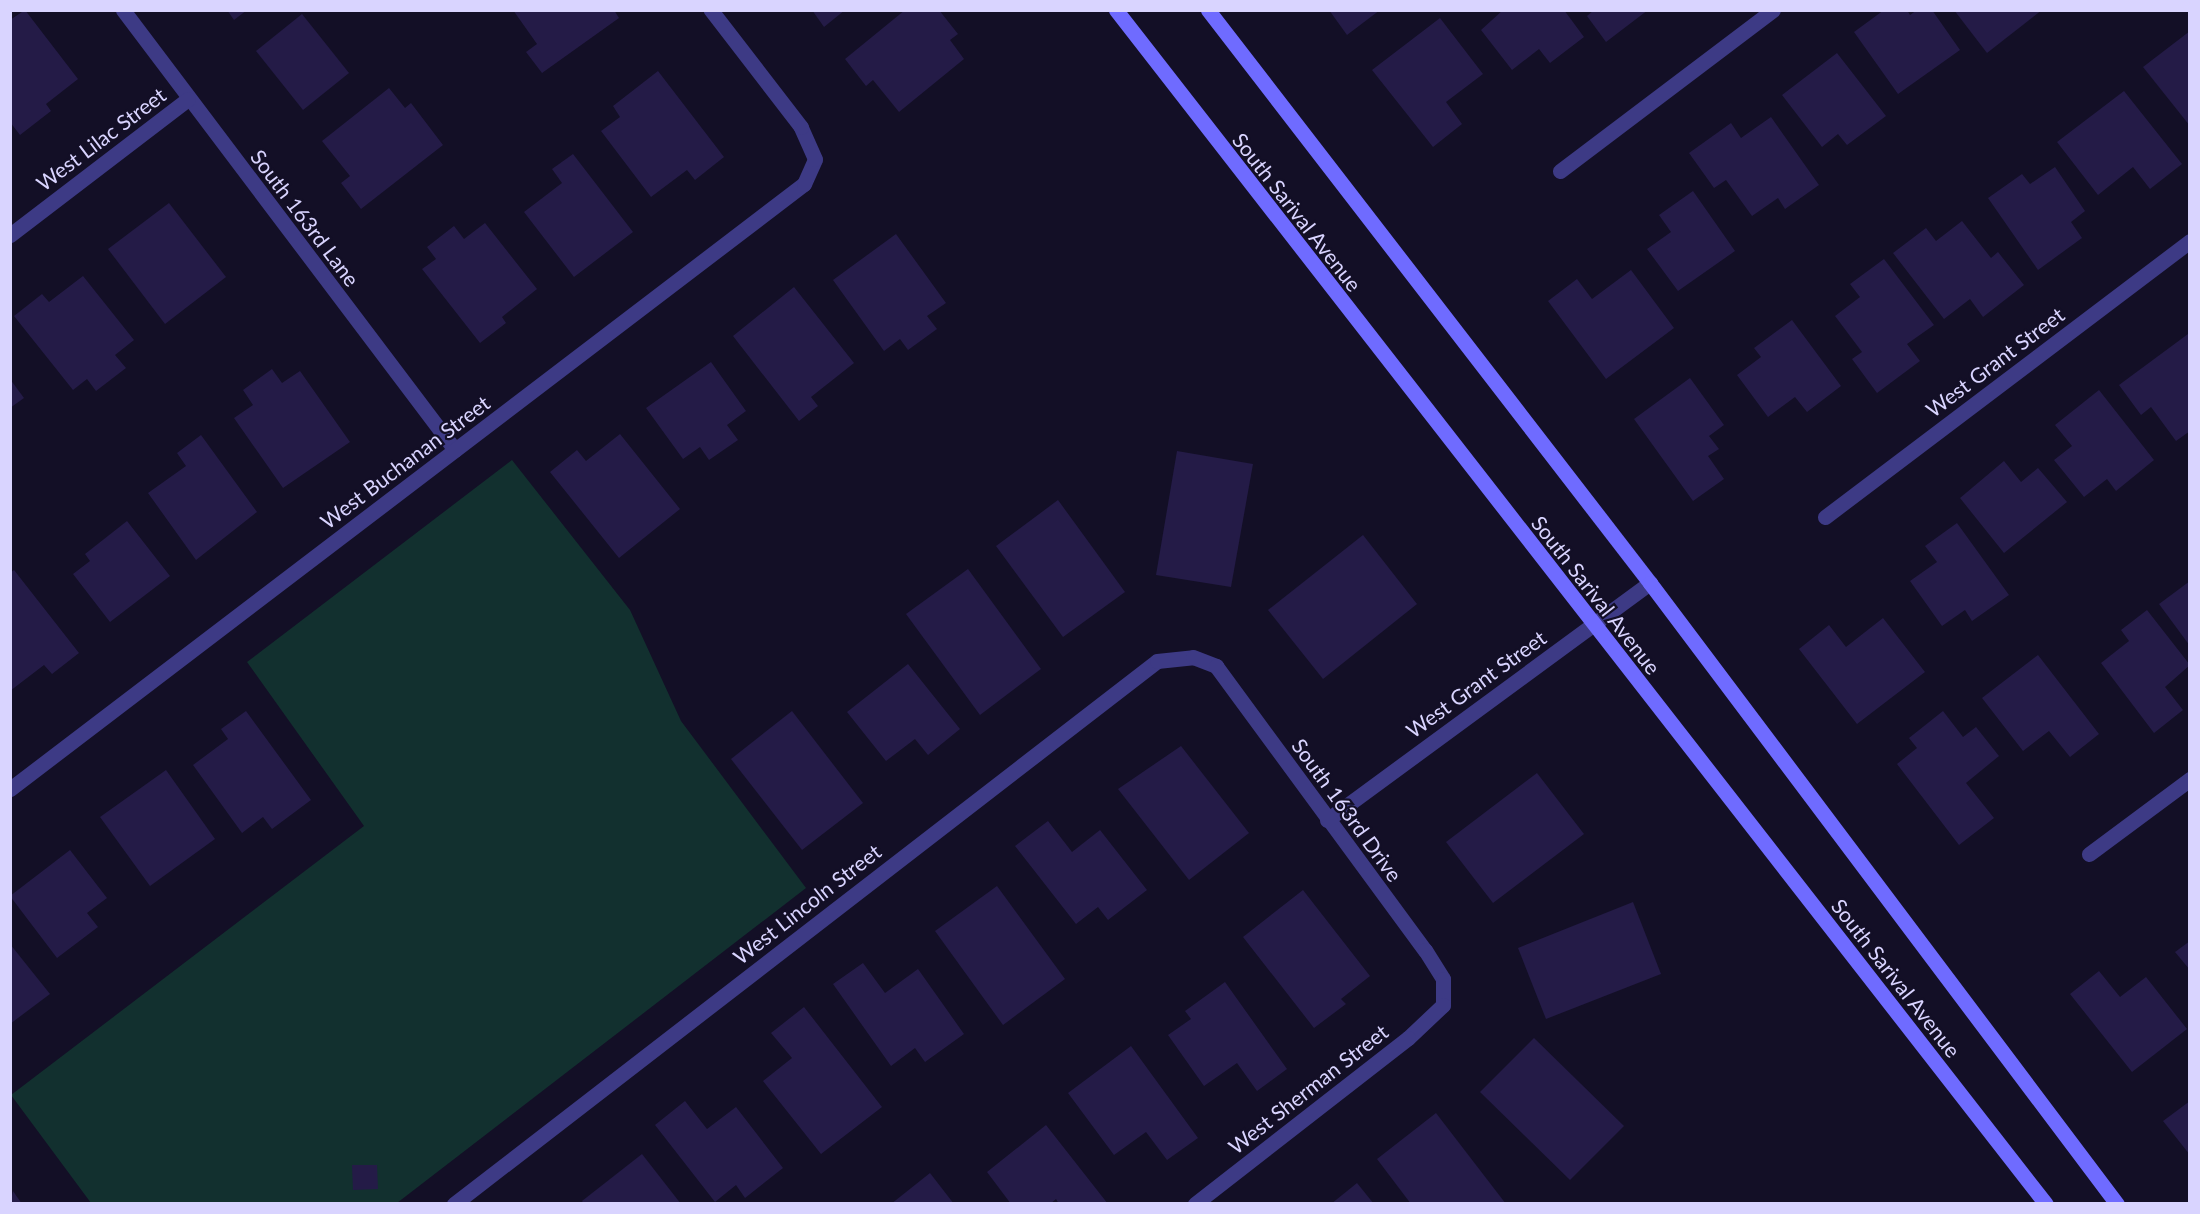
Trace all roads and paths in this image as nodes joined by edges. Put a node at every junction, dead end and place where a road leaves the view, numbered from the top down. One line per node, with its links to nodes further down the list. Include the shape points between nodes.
1 (123, 10): 6 (street, South 163rd Lane)
2 (711, 10): 10 (street, West Buchanan Street, via 801,127 815,159 804,184)
3 (1116, 10): 13 (main road, South Sarival Avenue)
4 (1208, 10): 12 (main road, South Sarival Avenue)
5 (1773, 10): 7 (street)
6 (188, 99): 8 (street, West Lilac Street); 10 (street, South 163rd Lane)
7 (1560, 171)
8 (10, 235)
9 (2190, 241): 11 (street, West Grant Street)
10 (456, 450): 16 (street, West Buchanan Street)
11 (1825, 517)
12 (1650, 583): 13 (street, West Grant Street); 23 (main road, South Sarival Avenue)
13 (1593, 625): 17 (street, West Grant Street); 22 (main road, South Sarival Avenue)
14 (1193, 657): 17 (street, South 163rd Drive, via 1216,666); 20 (street, West Lincoln Street, via 1157,661)
15 (2190, 779): 18 (street)
16 (10, 789)
17 (1327, 820): 19 (street, South 163rd Drive, via 1443,979)
18 (2089, 854)
19 (1443, 1005): 21 (street, West Sherman Street, via 1408,1038)
20 (454, 1203)
21 (1195, 1203)
22 (2046, 1203)
23 (2117, 1203)

